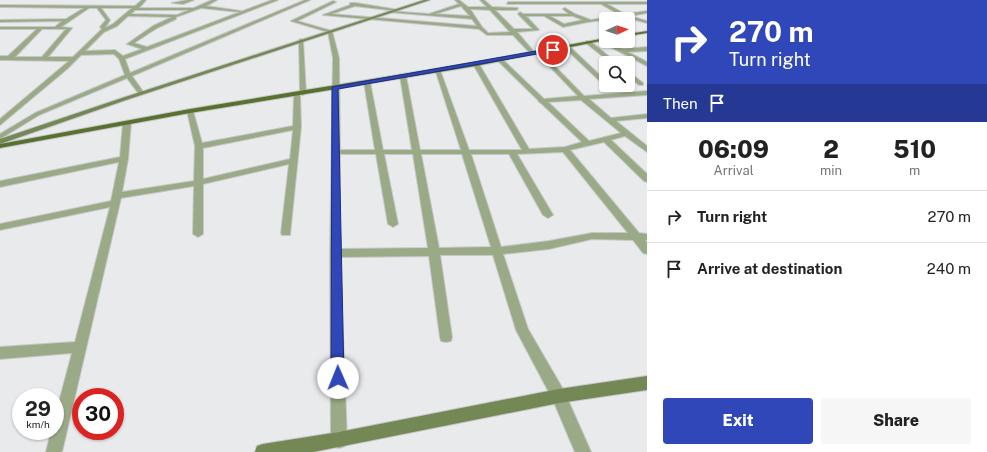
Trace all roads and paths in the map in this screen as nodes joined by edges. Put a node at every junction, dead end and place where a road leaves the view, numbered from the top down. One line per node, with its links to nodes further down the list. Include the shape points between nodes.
1 (42, 0): 24 (street)
2 (192, 0): 17 (street)
3 (215, 0): 22 (street)
4 (276, 0): 23 (street)
5 (308, 0): 38 (street)
6 (321, 0): 46 (street, via 336,2)
7 (352, 0): 20 (street, via 344,3)
8 (424, 0): 37 (street)
9 (482, 0): 30 (street)
10 (101, 1): 25 (street, via 80,2)
11 (506, 1): 12 (street); 32 (street)
12 (553, 1): 14 (street); 35 (street)
13 (460, 2): 29 (street); 54 (street)
14 (602, 2): 18 (street); 36 (street)
15 (141, 3): 27 (street); 28 (street); 50 (street)
16 (169, 3): 17 (street)
17 (183, 3): 22 (street); 28 (street)
18 (624, 3): 19 (street); 42 (street)
19 (647, 3)
20 (356, 4): 37 (street); 53 (street)
21 (0, 6): 24 (street)
22 (203, 6): 31 (street); 39 (street)
23 (259, 6): 38 (street); 39 (street)
24 (26, 7): 25 (street); 43 (street)
25 (75, 7): 26 (street)
26 (88, 7): 27 (street); 45 (street)
27 (98, 7): 77 (street, via 108,20 102,27)
28 (183, 8): 31 (street); 51 (street)
29 (467, 8): 30 (street); 61 (street)
30 (491, 8): 32 (street); 80 (street)
31 (196, 9): 51 (street)
32 (515, 9): 33 (street); 55 (street)
33 (522, 9)
34 (558, 9): 35 (street)
35 (565, 9): 36 (street); 57 (street)
36 (613, 9): 41 (street)
37 (397, 10): 40 (street)
38 (285, 11): 58 (street)
39 (242, 12): 58 (street); 76 (street)
40 (390, 12): 48 (street); 62 (street)
41 (618, 12)
42 (646, 12): 49 (street)
43 (14, 13)
44 (64, 13): 45 (street)
45 (78, 13): 65 (street)
46 (309, 13): 52 (street); 53 (street)
47 (297, 14): 52 (street)
48 (414, 14): 54 (street); 69 (street)
49 (635, 14)
50 (127, 15): 51 (street); 77 (street, via 116,26)
51 (181, 15): 89 (street, via 155,27 130,44)
52 (304, 15): 78 (street, via 293,21)
53 (325, 15): 62 (street)
54 (427, 15): 59 (street)
55 (523, 15): 56 (street); 80 (street, via 537,30)
56 (545, 15): 57 (street); 67 (street, via 563,26)
57 (573, 15): 67 (street)
58 (270, 16): 84 (street)
59 (439, 16): 61 (street); 71 (street)
60 (7, 17): 64 (street)
61 (474, 18): 75 (street)
62 (365, 19): 69 (street); 78 (street)
63 (635, 19): 68 (street)
64 (0, 20): 65 (street)
65 (67, 20): 74 (street)
66 (599, 20): 67 (street)
67 (589, 21): 70 (street)
68 (647, 22)
69 (409, 23): 71 (street)
70 (599, 24)
71 (436, 25): 75 (street)
72 (0, 28): 73 (street)
73 (41, 28): 74 (street); 97 (street)
74 (56, 28): 99 (street, via 70,28)
75 (480, 28): 80 (street, via 487,34)
76 (197, 29): 79 (street); 89 (street)
77 (105, 30): 93 (street)
78 (330, 31): 85 (street); 111 (street, via 336,58)
79 (211, 32)
80 (514, 32): 94 (street)
81 (218, 33): 84 (street)
82 (645, 33): 83 (main road)
83 (635, 34)
84 (225, 35): 105 (street)
85 (301, 40): 112 (street); 113 (street)
86 (599, 40): 87 (main road)
87 (588, 42): 88 (main road); 95 (street)
88 (567, 47): 94 (main road); 107 (street)
89 (146, 48): 98 (street)
90 (618, 48): 92 (street)
91 (647, 49): 92 (street)
92 (623, 51): 102 (street)
93 (80, 53): 98 (street, via 115,52); 100 (street)
94 (536, 53): 101 (main road); 115 (street)
95 (605, 56)
96 (0, 58): 97 (street)
97 (10, 58): 99 (street)
98 (122, 58): 105 (street)
99 (42, 59): 100 (street)
100 (73, 59): 120 (street)
101 (499, 59): 103 (main road); 116 (street)
102 (646, 62)
103 (476, 64): 104 (main road); 136 (street)
104 (437, 70): 106 (main road); 137 (street)
105 (128, 75): 112 (street); 124 (street, via 38,114)
106 (403, 76): 109 (main road); 134 (street)
107 (599, 77)
108 (635, 79): 110 (street)
109 (367, 82): 111 (main road); 133 (street)
110 (641, 84)
111 (335, 87): 113 (main road); 132 (street)
112 (141, 93): 126 (street)
113 (300, 94): 117 (main road); 122 (street)
114 (647, 94): 115 (street)
115 (583, 98): 116 (street); 119 (street)
116 (542, 101): 127 (street)
117 (190, 111): 121 (main road); 129 (street)
118 (646, 117): 119 (street)
119 (609, 120): 123 (street)
120 (0, 122)
121 (127, 123): 128 (main road); 138 (street)
122 (297, 127): 129 (street); 139 (street)
123 (625, 134): 125 (street); 131 (street)
124 (0, 137)
125 (606, 139): 127 (street); 140 (street)
126 (0, 142)
127 (588, 144): 130 (street)
128 (0, 146)
129 (200, 146): 143 (street)
130 (565, 149): 136 (street); 151 (street)
131 (647, 150)
132 (336, 152): 133 (street); 155 (street)
133 (380, 152): 134 (street); 147 (street)
134 (416, 152): 137 (street); 153 (street)
135 (512, 152): 136 (street); 137 (street); 146 (street)
136 (527, 152)
137 (466, 153): 154 (street)
138 (124, 159): 141 (street); 145 (street)
139 (293, 161): 143 (street); 149 (street)
140 (647, 179)
141 (10, 182): 142 (street); 144 (street)
142 (0, 184)
143 (198, 184): 145 (street); 150 (street)
144 (0, 191)
145 (116, 199): 148 (street); 157 (street)
146 (548, 215)
147 (393, 224)
148 (0, 227)
149 (286, 233)
150 (198, 234)
151 (642, 237): 152 (street); 154 (street, via 592,236 549,246)
152 (647, 250)
153 (434, 251): 154 (street); 155 (street); 156 (street)
154 (497, 251): 160 (street, via 522,330)
155 (335, 253): 161 (street)
156 (446, 337)
157 (79, 347): 158 (street); 162 (street)
158 (0, 353)
159 (647, 383): 160 (street)
160 (559, 396): 161 (street); 164 (street)
161 (339, 440): 163 (street)
162 (54, 452)
163 (263, 452)
164 (583, 452)

